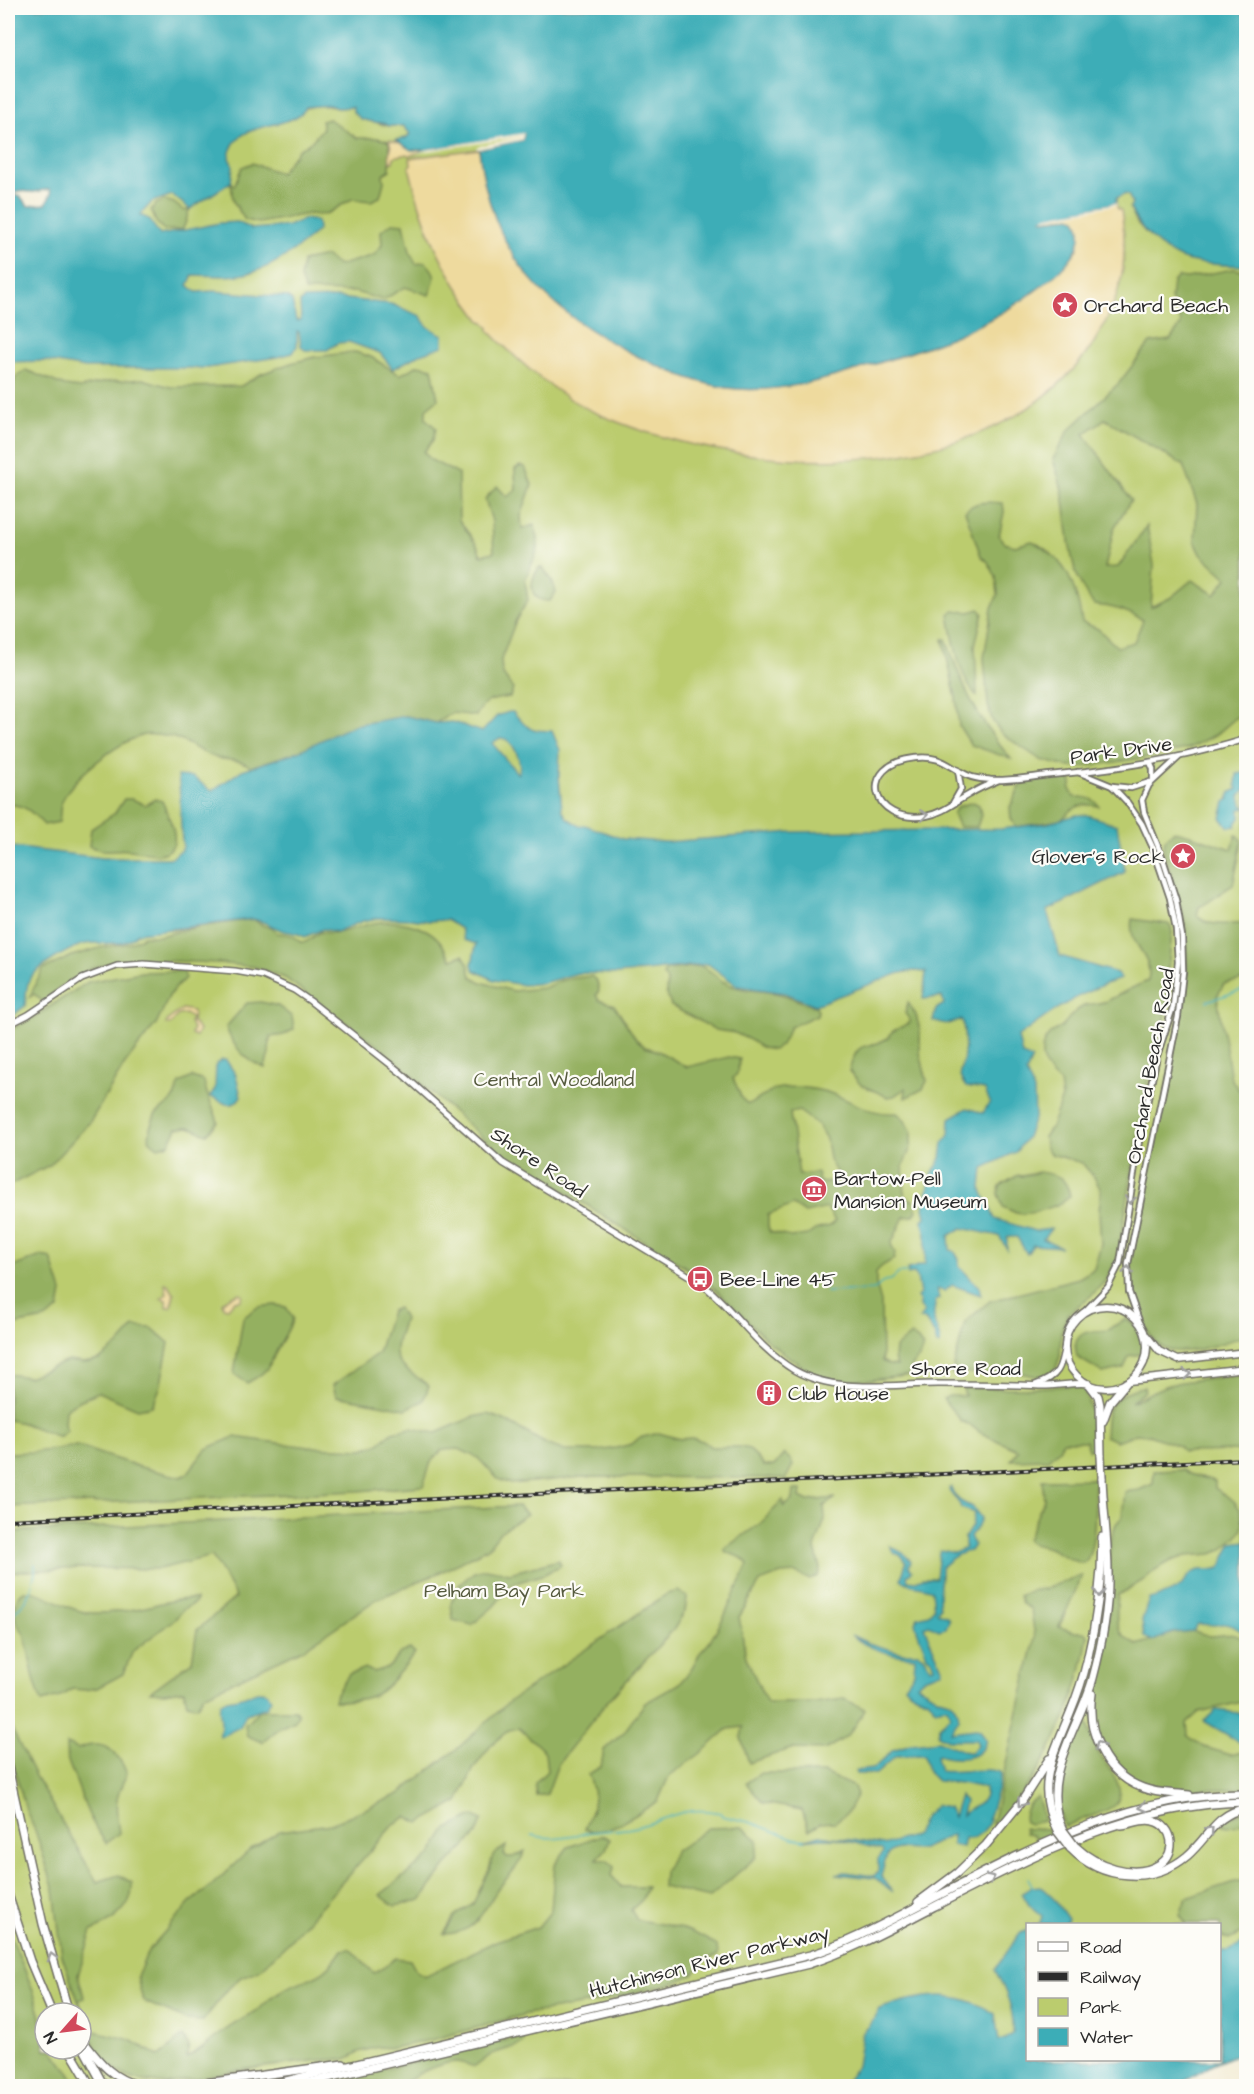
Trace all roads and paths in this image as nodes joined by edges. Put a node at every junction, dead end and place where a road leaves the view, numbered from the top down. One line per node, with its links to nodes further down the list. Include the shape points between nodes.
1 (1246, 739): 2 (street, Park Drive)
2 (1179, 757): 3 (street, Park Drive); 9 (street)
3 (1150, 762): 5 (street, Park Drive); 9 (street)
4 (958, 770): 7 (street, Park Drive, via 975,778); 11 (street, via 961,789); 11 (street, Park Drive, one-way to 11, via 940,760 918,757 895,763 879,776 876,790 884,805 907,817 924,816)
5 (1098, 770): 6 (street, Park Drive); 8 (street)
6 (1078, 772): 7 (street, Park Drive); 8 (street, Orchard Beach Road)
7 (999, 780): 11 (street, Park Drive)
8 (1103, 781): 10 (street, Orchard Beach Road)
9 (1152, 781): 10 (street, via 1134,788); 14 (street, Orchard Beach Road, one-way to 9, via 1129,1292 1128,1264 1178,1017 1183,971 1182,936 1174,893 1142,806)
10 (1112, 786): 13 (street, Orchard Beach Road, one-way to 13, via 1127,801 1152,843 1175,921 1178,971 1173,1007 1157,1056 1138,1147 1120,1263 1108,1287)
11 (951, 806)
12 (8, 1025): 20 (main road, Shore Road, via 72,985 117,966 144,964 263,976 310,1001 408,1079 502,1163 701,1283 760,1343 801,1374 839,1385)
13 (1084, 1312): 14 (main road, via 1103,1306 1118,1308); 15 (main road, via 1072,1324)
14 (1142, 1328): 16 (main road, via 1159,1351 1178,1360); 18 (main road, via 1147,1344 1145,1360)
15 (1065, 1344): 19 (main road, via 1072,1370); 20 (main road, Shore Road, via 1062,1363 1054,1376)
16 (1246, 1352)
17 (1246, 1368): 18 (main road, one-way to 17)
18 (1127, 1382): 19 (main road, via 1107,1388); 21 (highway, via 1110,1402)
19 (1089, 1384): 20 (main road, Shore Road); 21 (highway, via 1099,1400)
20 (1033, 1385)
21 (1101, 1429): 22 (highway, bridge)
22 (1103, 1514): 23 (highway, via 1107,1594 1104,1633); 24 (highway, one-way to 24, via 1101,1571 1092,1638 1075,1701)
23 (1094, 1672): 27 (highway, one-way to 23, via 1145,1789 1111,1766 1099,1748 1092,1726); 31 (highway, via 1054,1783)
24 (1052, 1754): 31 (highway, via 1046,1793 1048,1809); 34 (highway, one-way to 34, via 1022,1801 986,1845)
25 (8, 1767): 36 (highway, one-way to 25, via 45,1931)
26 (1246, 1794): 27 (highway, Hutchinson River Parkway)
27 (1200, 1796): 34 (highway, Hutchinson River Parkway, one-way to 34, via 1150,1805 1101,1820)
28 (1246, 1802): 30 (highway, Hutchinson River Parkway, via 1176,1808)
29 (1246, 1808): 32 (highway, one-way to 29, via 1088,1863 1107,1872 1133,1876 1152,1873 1185,1857 1222,1817)
30 (1110, 1826): 32 (highway, via 1157,1822 1170,1834 1170,1853 1154,1867 1124,1870 1100,1863); 46 (highway, Hutchinson River Parkway, one-way to 30, via 817,1961 859,1945 988,1879)
31 (1060, 1831): 32 (highway, bridge)
32 (1072, 1847)
33 (8, 1894): 35 (highway)
34 (904, 1914): 40 (highway, Hutchinson River Parkway, via 852,1940 803,1958)
35 (47, 2001)
36 (65, 2001)
37 (93, 2055): 43 (highway, via 105,2069)
38 (76, 2061): 41 (highway)
39 (92, 2061): 42 (highway)
40 (355, 2064): 44 (highway, via 336,2063); 45 (highway, Hutchinson River Parkway)
41 (91, 2086)
42 (104, 2086)
43 (139, 2086)
44 (184, 2086)
45 (265, 2086)
46 (294, 2086)

